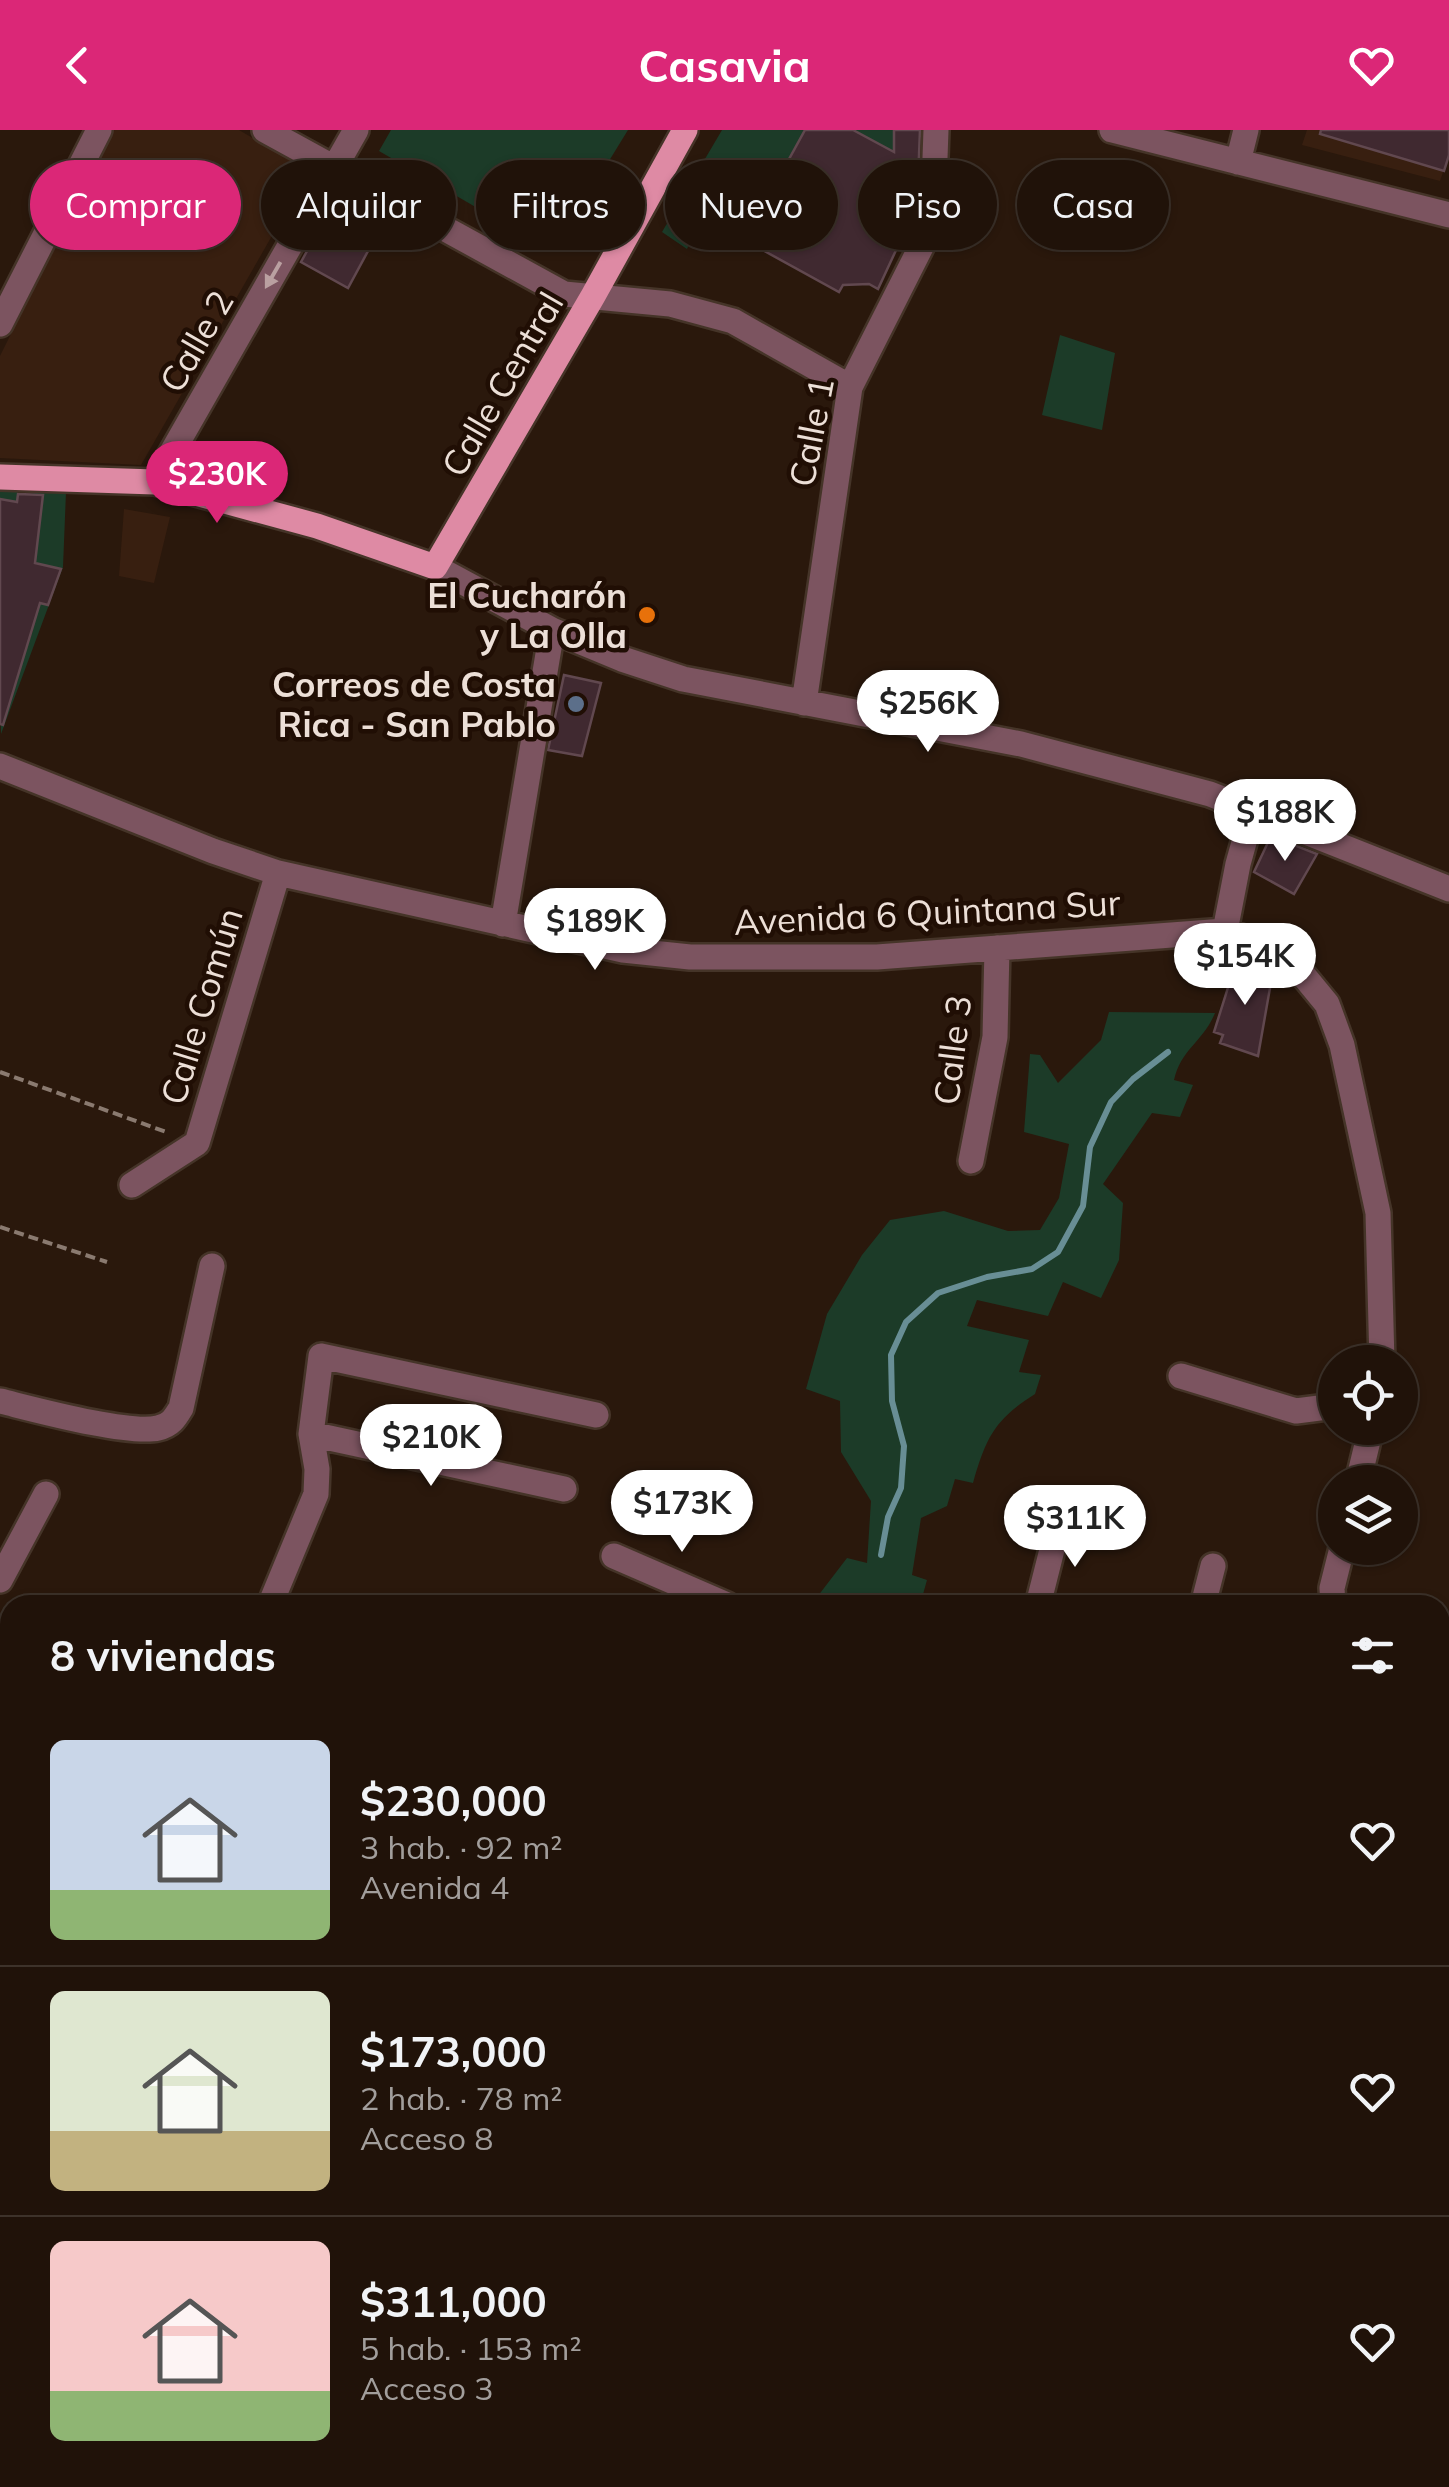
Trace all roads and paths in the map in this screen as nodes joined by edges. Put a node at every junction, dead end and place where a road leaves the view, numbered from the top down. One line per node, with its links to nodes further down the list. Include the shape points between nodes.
1 (99, 130): 15 (street)
2 (265, 130): 8 (street)
3 (356, 130): 9 (street, Calle 2)
4 (685, 130): 14 (main road, Calle Central)
5 (936, 130): 16 (street, Calle 1, via 928,228)
6 (1112, 130): 10 (street)
7 (1246, 130): 10 (street)
8 (317, 160)
9 (340, 160)
10 (1238, 162): 11 (street)
11 (1447, 207)
12 (456, 236): 14 (street, via 564,294)
13 (288, 250): 18 (street, Calle 2, one-way to 18)
14 (593, 296): 16 (street, via 670,304 733,322); 19 (main road, Calle Central)
15 (0, 324)
16 (850, 387): 21 (street, Calle 1)
17 (0, 478): 18 (main road)
18 (155, 482): 19 (main road)
19 (435, 567): 20 (street)
20 (552, 630): 21 (street, via 683,679); 26 (street)
21 (804, 703): 23 (street, via 1021,744)
22 (0, 766): 24 (street, Avenida 6 Quintana Sur)
23 (1254, 810): 25 (street); 27 (street)
24 (278, 873): 26 (street, Avenida 6 Quintana Sur); 30 (street, Calle Común)
25 (1449, 889)
26 (503, 924): 28 (street, Avenida 6 Quintana Sur, via 690,957 877,957)
27 (1225, 931): 28 (street, Avenida 6 Quintana Sur); 36 (street, via 1271,948 1327,1004 1378,1213)
28 (997, 948): 31 (street, Calle 3, via 995,1037)
29 (0, 1072): 30 (path)
30 (197, 1143): 32 (street, Calle Común)
31 (971, 1161)
32 (132, 1185)
33 (0, 1228): 34 (path)
34 (107, 1262)
35 (212, 1266): 38 (street, via 173,1421 157,1429 126,1426)
36 (1382, 1345)
37 (1181, 1376): 39 (street, via 1296,1411)
38 (0, 1400)
39 (1318, 1408)
40 (596, 1415): 41 (street, via 320,1356)
41 (311, 1434): 42 (street); 49 (street, via 317,1469 311,1511)
42 (564, 1489)
43 (46, 1494): 48 (street)
44 (1059, 1522): 51 (street)
45 (614, 1556): 50 (street)
46 (1338, 1565): 53 (street)
47 (1213, 1566): 52 (street)
48 (0, 1580)
49 (274, 1595)
50 (704, 1595)
51 (1041, 1595)
52 (1206, 1595)
53 (1332, 1595)

